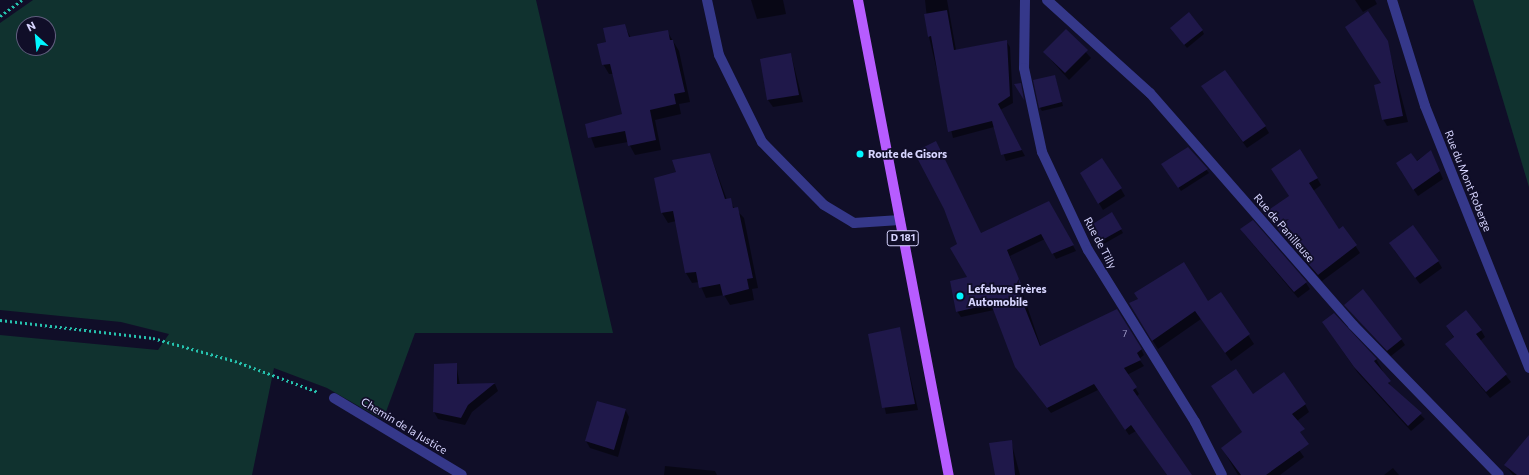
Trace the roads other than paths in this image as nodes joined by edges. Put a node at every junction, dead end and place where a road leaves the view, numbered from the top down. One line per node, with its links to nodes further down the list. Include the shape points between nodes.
1 (706, 0): 6 (street, via 719,55 762,142 824,205 854,223)
2 (858, 0): 6 (main road, D 181)
3 (1025, 0): 11 (street, Rue de Tilly, via 1024,68 1042,152 1088,250 1194,422)
4 (1047, 0): 12 (street, Rue de Panilleuse, via 1150,92 1353,325)
5 (1392, 0): 7 (street, Rue du Mont Roberge, via 1425,106)
6 (900, 220): 10 (main road, D 181)
7 (1529, 368)
8 (334, 398): 9 (street, Chemin de la Justice)
9 (462, 475)
10 (949, 475)
11 (1222, 475)
12 (1499, 475)

